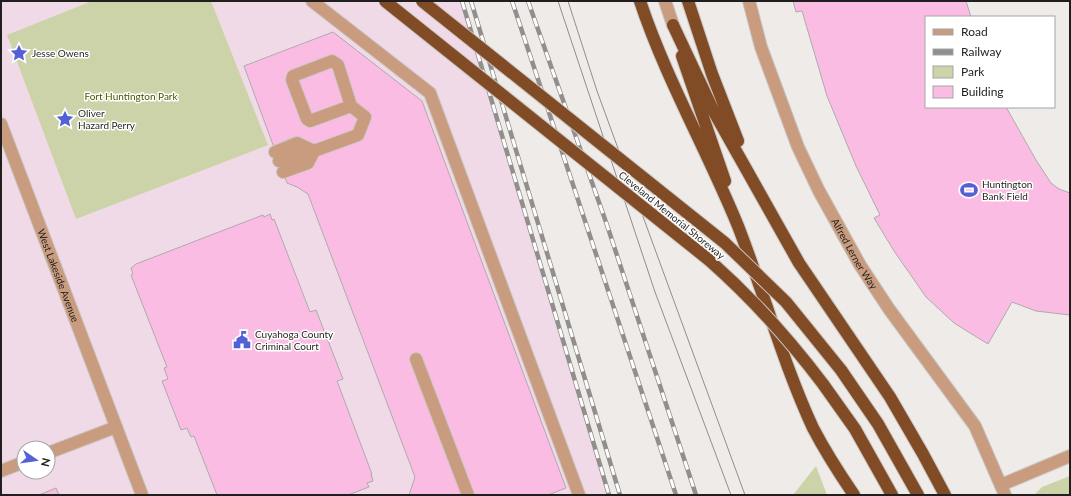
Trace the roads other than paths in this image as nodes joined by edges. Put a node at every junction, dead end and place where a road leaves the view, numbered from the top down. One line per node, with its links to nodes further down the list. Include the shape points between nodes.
1 (312, 1): 23 (street, via 430,94)
2 (385, 1): 25 (highway, Cleveland Memorial Shoreway, bridge, via 732,280 774,323 823,384 855,429)
3 (422, 1): 26 (highway, Cleveland Memorial Shoreway, bridge, via 725,243 786,302 841,370 889,441)
4 (640, 1): 13 (highway, via 673,85)
5 (665, 1): 8 (street)
6 (688, 1): 12 (highway, via 724,107)
7 (749, 1): 20 (street, Alfred Lerner Way, via 764,54 798,147 819,191 860,265 974,426)
8 (673, 25): 12 (highway, via 714,112); 13 (highway)
9 (352, 106): 9 (street, via 338,65 332,61 293,76 292,80 306,119 310,121); 11 (street, via 365,117 358,135 309,149)
10 (1, 124): 15 (street, West Lakeside Avenue)
11 (279, 162)
12 (757, 186): 27 (highway, via 811,283 890,397)
13 (738, 226): 24 (highway, via 814,428 828,457)
14 (416, 359): 22 (street)
15 (116, 427): 16 (street); 21 (street, West Lakeside Avenue)
16 (56, 450)
17 (1070, 456): 20 (street)
18 (16, 465): 19 (street)
19 (1, 471)
20 (1003, 490)
21 (142, 495)
22 (468, 495)
23 (579, 495)
24 (854, 495)
25 (892, 495)
26 (918, 495)
27 (945, 495)

